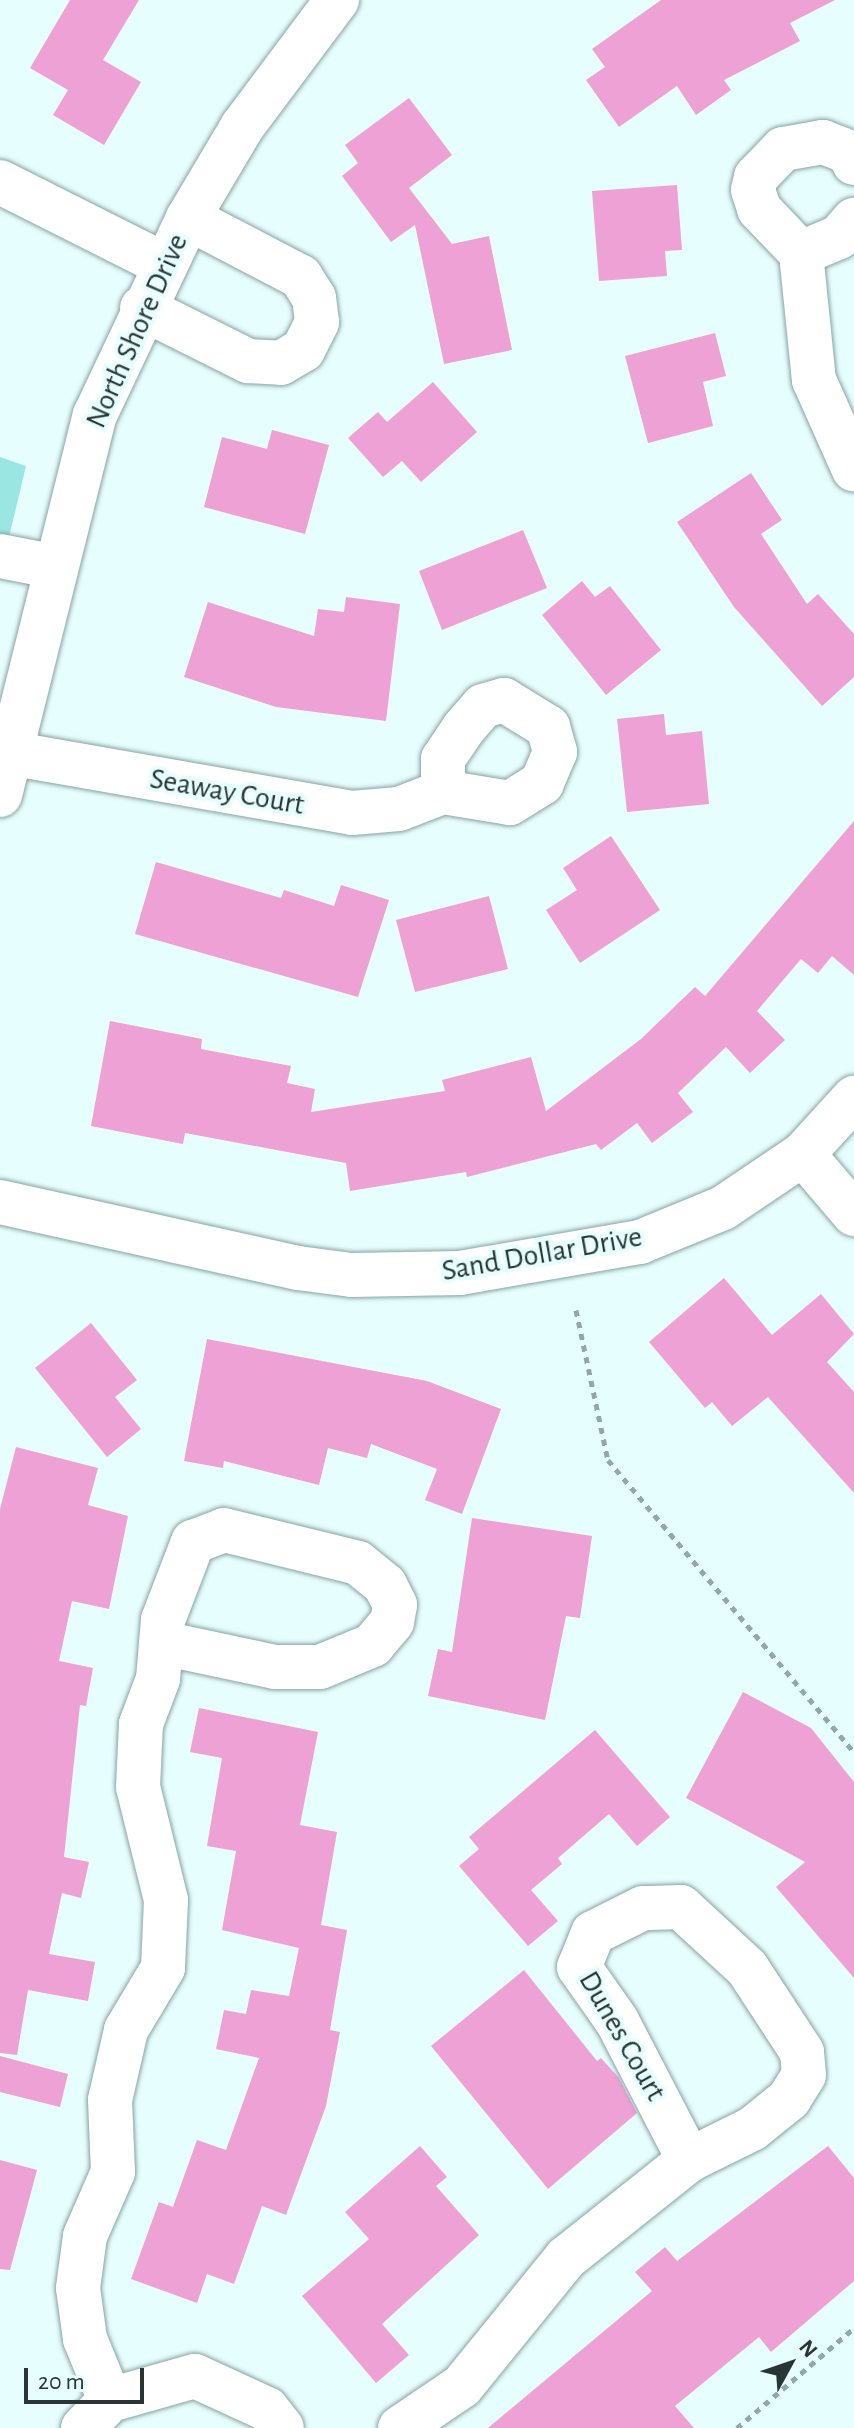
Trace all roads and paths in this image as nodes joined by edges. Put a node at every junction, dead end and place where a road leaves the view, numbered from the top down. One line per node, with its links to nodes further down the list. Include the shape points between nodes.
1 (337, 0): 4 (street, North Shore Drive, via 242,127)
2 (854, 163): 6 (street, via 849,152 823,142 783,149 756,177 759,209)
3 (0, 182): 7 (street)
4 (188, 218): 7 (street, North Shore Drive); 8 (street, via 301,277 314,298 317,322 303,350 281,363 248,361)
5 (854, 220): 6 (street, via 839,237)
6 (801, 253): 9 (street, via 814,380)
7 (163, 264): 8 (street, North Shore Drive)
8 (142, 308): 11 (street, North Shore Drive, via 95,415)
9 (854, 470)
10 (0, 556): 11 (street)
11 (56, 567): 12 (street, North Shore Drive)
12 (4, 774): 13 (street, Seaway Court, via 352,813 399,809)
13 (443, 792)
14 (854, 1098): 15 (street, Sand Dollar Drive)
15 (803, 1154): 16 (street, Sand Dollar Drive, via 723,1208 640,1242 460,1273 352,1275 298,1268); 17 (street)
16 (0, 1202)
17 (854, 1214)
18 (576, 1310): 20 (path, via 608,1460)
19 (162, 1643): 19 (street, via 275,1667 320,1667 373,1645 392,1622 395,1605 385,1585 358,1563 224,1530 193,1542 163,1620); 23 (street, via 158,1679 141,1724 138,1787 166,1900 163,1968 126,2030 110,2100 113,2172 85,2236 78,2288)
20 (854, 1752)
21 (689, 2160): 21 (street, Dunes Court, via 752,2129 789,2099 804,2075 802,2052 747,1968 681,1907 643,1908 593,1933 579,1967 617,2021); 25 (street, Dunes Court, via 566,2258 462,2386)
22 (854, 2328): 26 (path)
23 (97, 2414): 24 (street, via 195,2376 267,2409)
24 (282, 2428)
25 (400, 2428)
26 (737, 2428)

